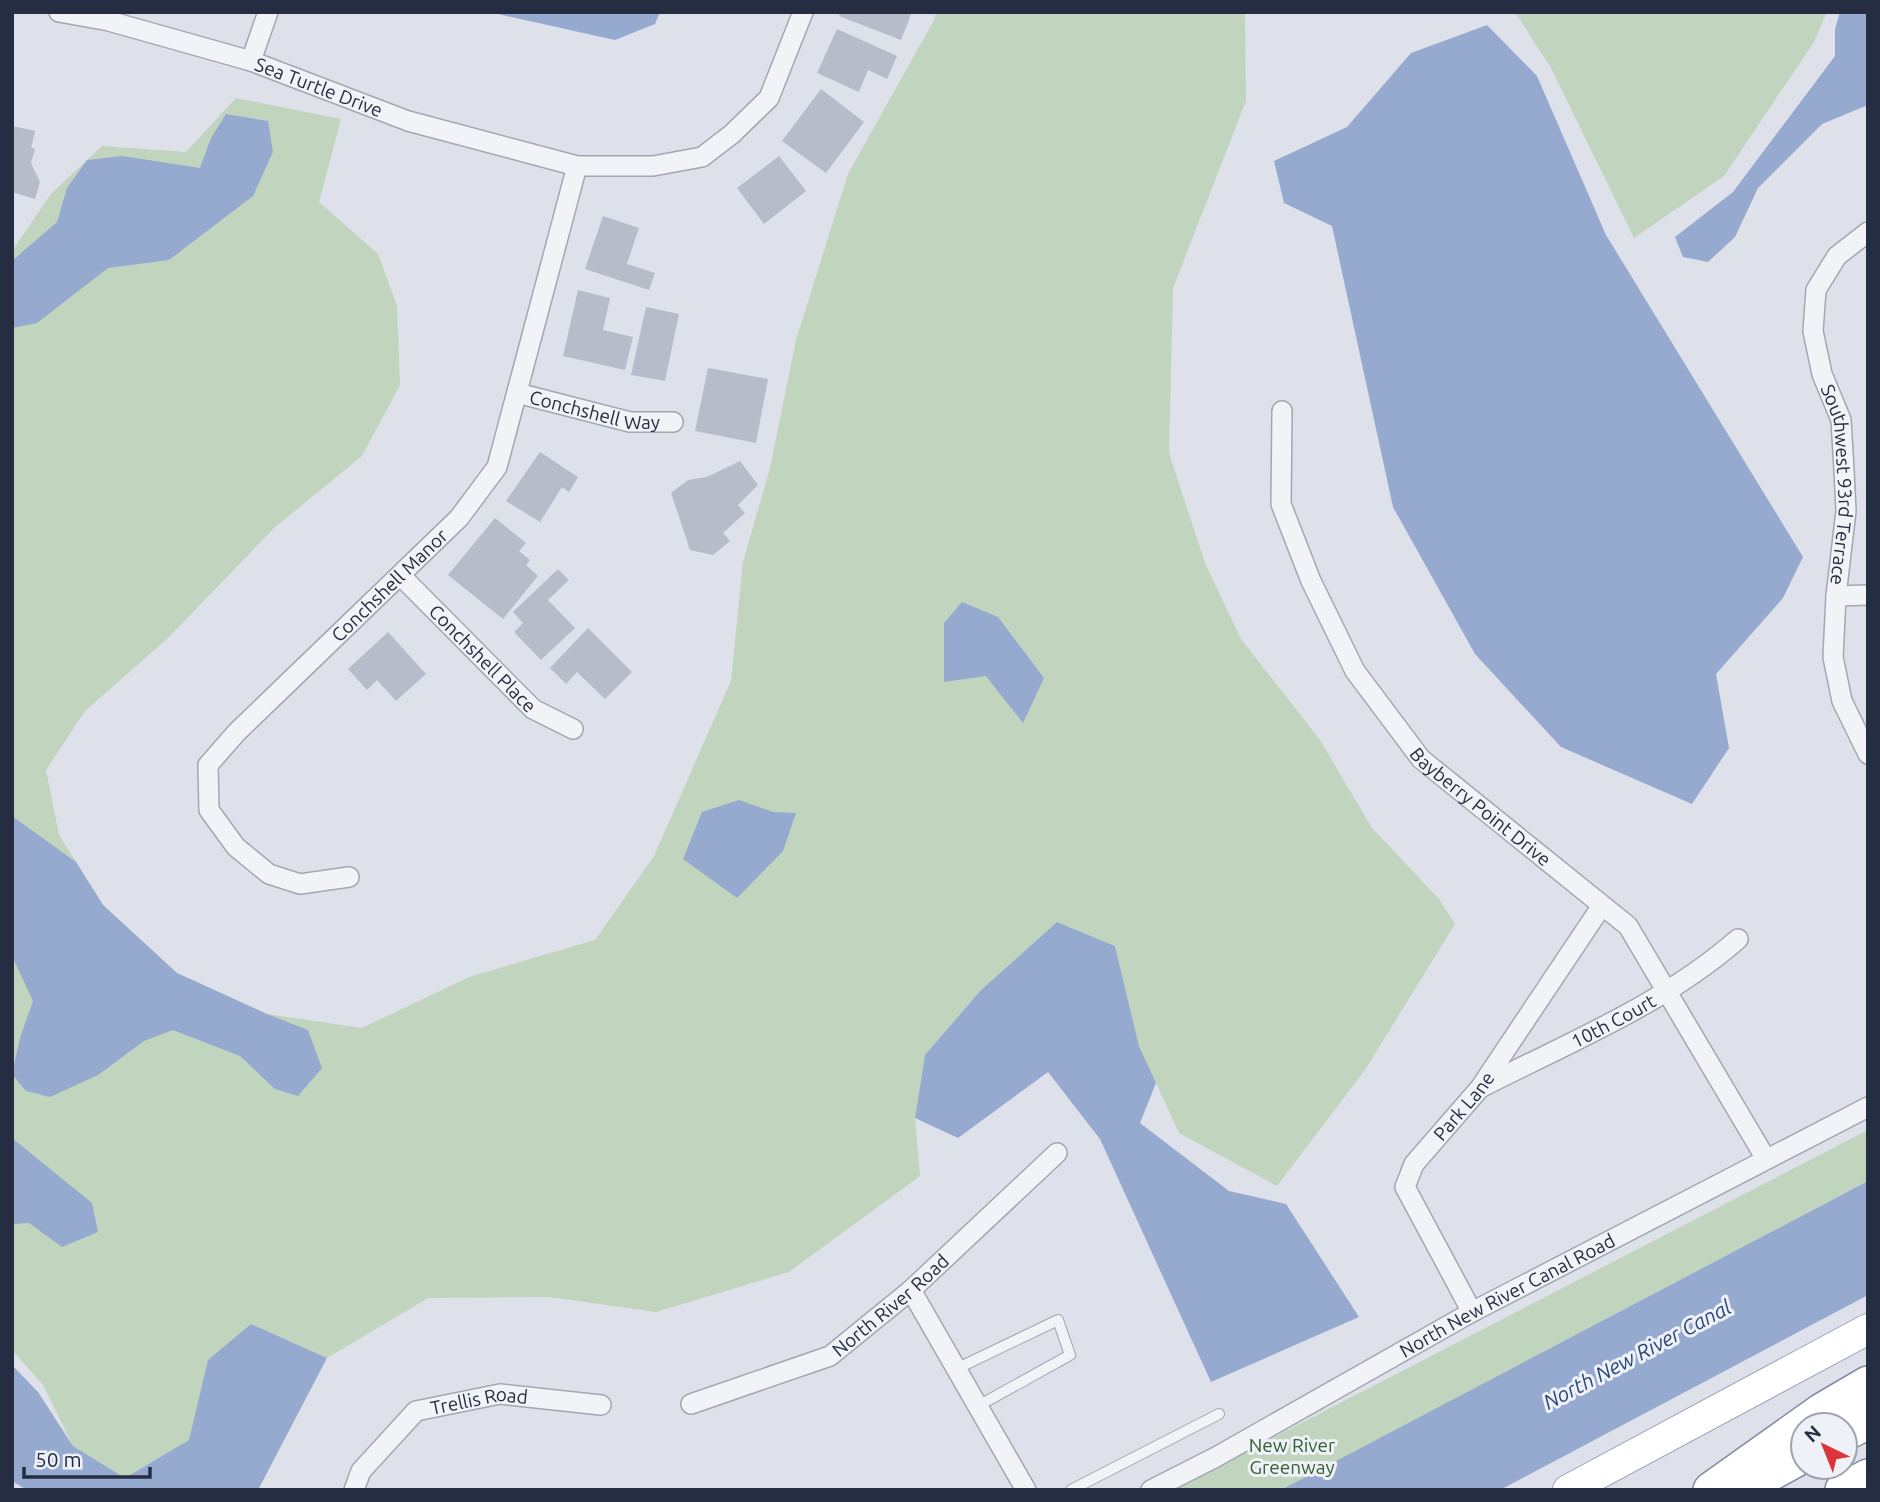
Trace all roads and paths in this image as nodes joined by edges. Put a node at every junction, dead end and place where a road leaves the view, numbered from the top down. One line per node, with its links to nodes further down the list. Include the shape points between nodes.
1 (59, 12): 4 (street, Sea Turtle Drive, via 109,21)
2 (268, 12): 4 (street)
3 (803, 12): 5 (street, Sea Turtle Drive, via 769,98 702,157 653,166)
4 (251, 61): 5 (street, Sea Turtle Drive, via 408,121)
5 (577, 166): 7 (street, Conchshell Manor)
6 (1868, 232): 12 (street, Southwest 93rd Terrace, via 1837,256 1816,290 1813,331 1822,374 1840,420 1846,511)
7 (517, 393): 9 (street, Conchshell Way, via 630,422); 10 (street, Conchshell Manor, via 497,467 459,518)
8 (1282, 411): 16 (street, Bayberry Point Drive, via 1281,504 1311,581 1355,671 1421,759)
9 (673, 422)
10 (401, 576): 13 (street, Conchshell Place, via 533,709); 15 (street, Conchshell Manor, via 208,765 209,810 236,847 269,874 300,884)
11 (1868, 594): 12 (street)
12 (1836, 596): 14 (street, Southwest 93rd Terrace, via 1833,657 1842,701)
13 (573, 729)
14 (1868, 754)
15 (349, 877)
16 (1601, 907): 18 (street, Bayberry Point Drive, via 1628,926); 19 (street, Park Lane)
17 (1738, 939): 18 (street, 10th Court)
18 (1667, 993): 19 (street, 10th Court); 22 (street, Bayberry Point Drive)
19 (1480, 1088): 24 (street, Park Lane, via 1414,1164 1405,1187)
20 (1868, 1107): 22 (street, North New River Canal Road)
21 (1057, 1153): 23 (street, North River Road)
22 (1766, 1160): 24 (street, North New River Canal Road)
23 (911, 1290): 26 (street); 28 (street, North River Road, via 830,1356)
24 (1472, 1312): 38 (street, North New River Canal Road)
25 (1868, 1329): 39 (main road)
26 (956, 1369): 30 (street); 30 (lane, via 1058,1320 1070,1355)
27 (1868, 1384): 40 (highway)
28 (691, 1404)
29 (601, 1405): 34 (street, Trellis Road, via 500,1394 416,1411 361,1471)
30 (978, 1406): 35 (street)
31 (1219, 1414): 37 (lane)
32 (1789, 1463): 41 (highway)
33 (1868, 1477): 42 (highway)
34 (354, 1490)
35 (1025, 1490): 36 (lane)
36 (1033, 1490)
37 (1071, 1490)
38 (1152, 1490)
39 (1568, 1490)
40 (1711, 1490)
41 (1738, 1490)
42 (1843, 1490)

